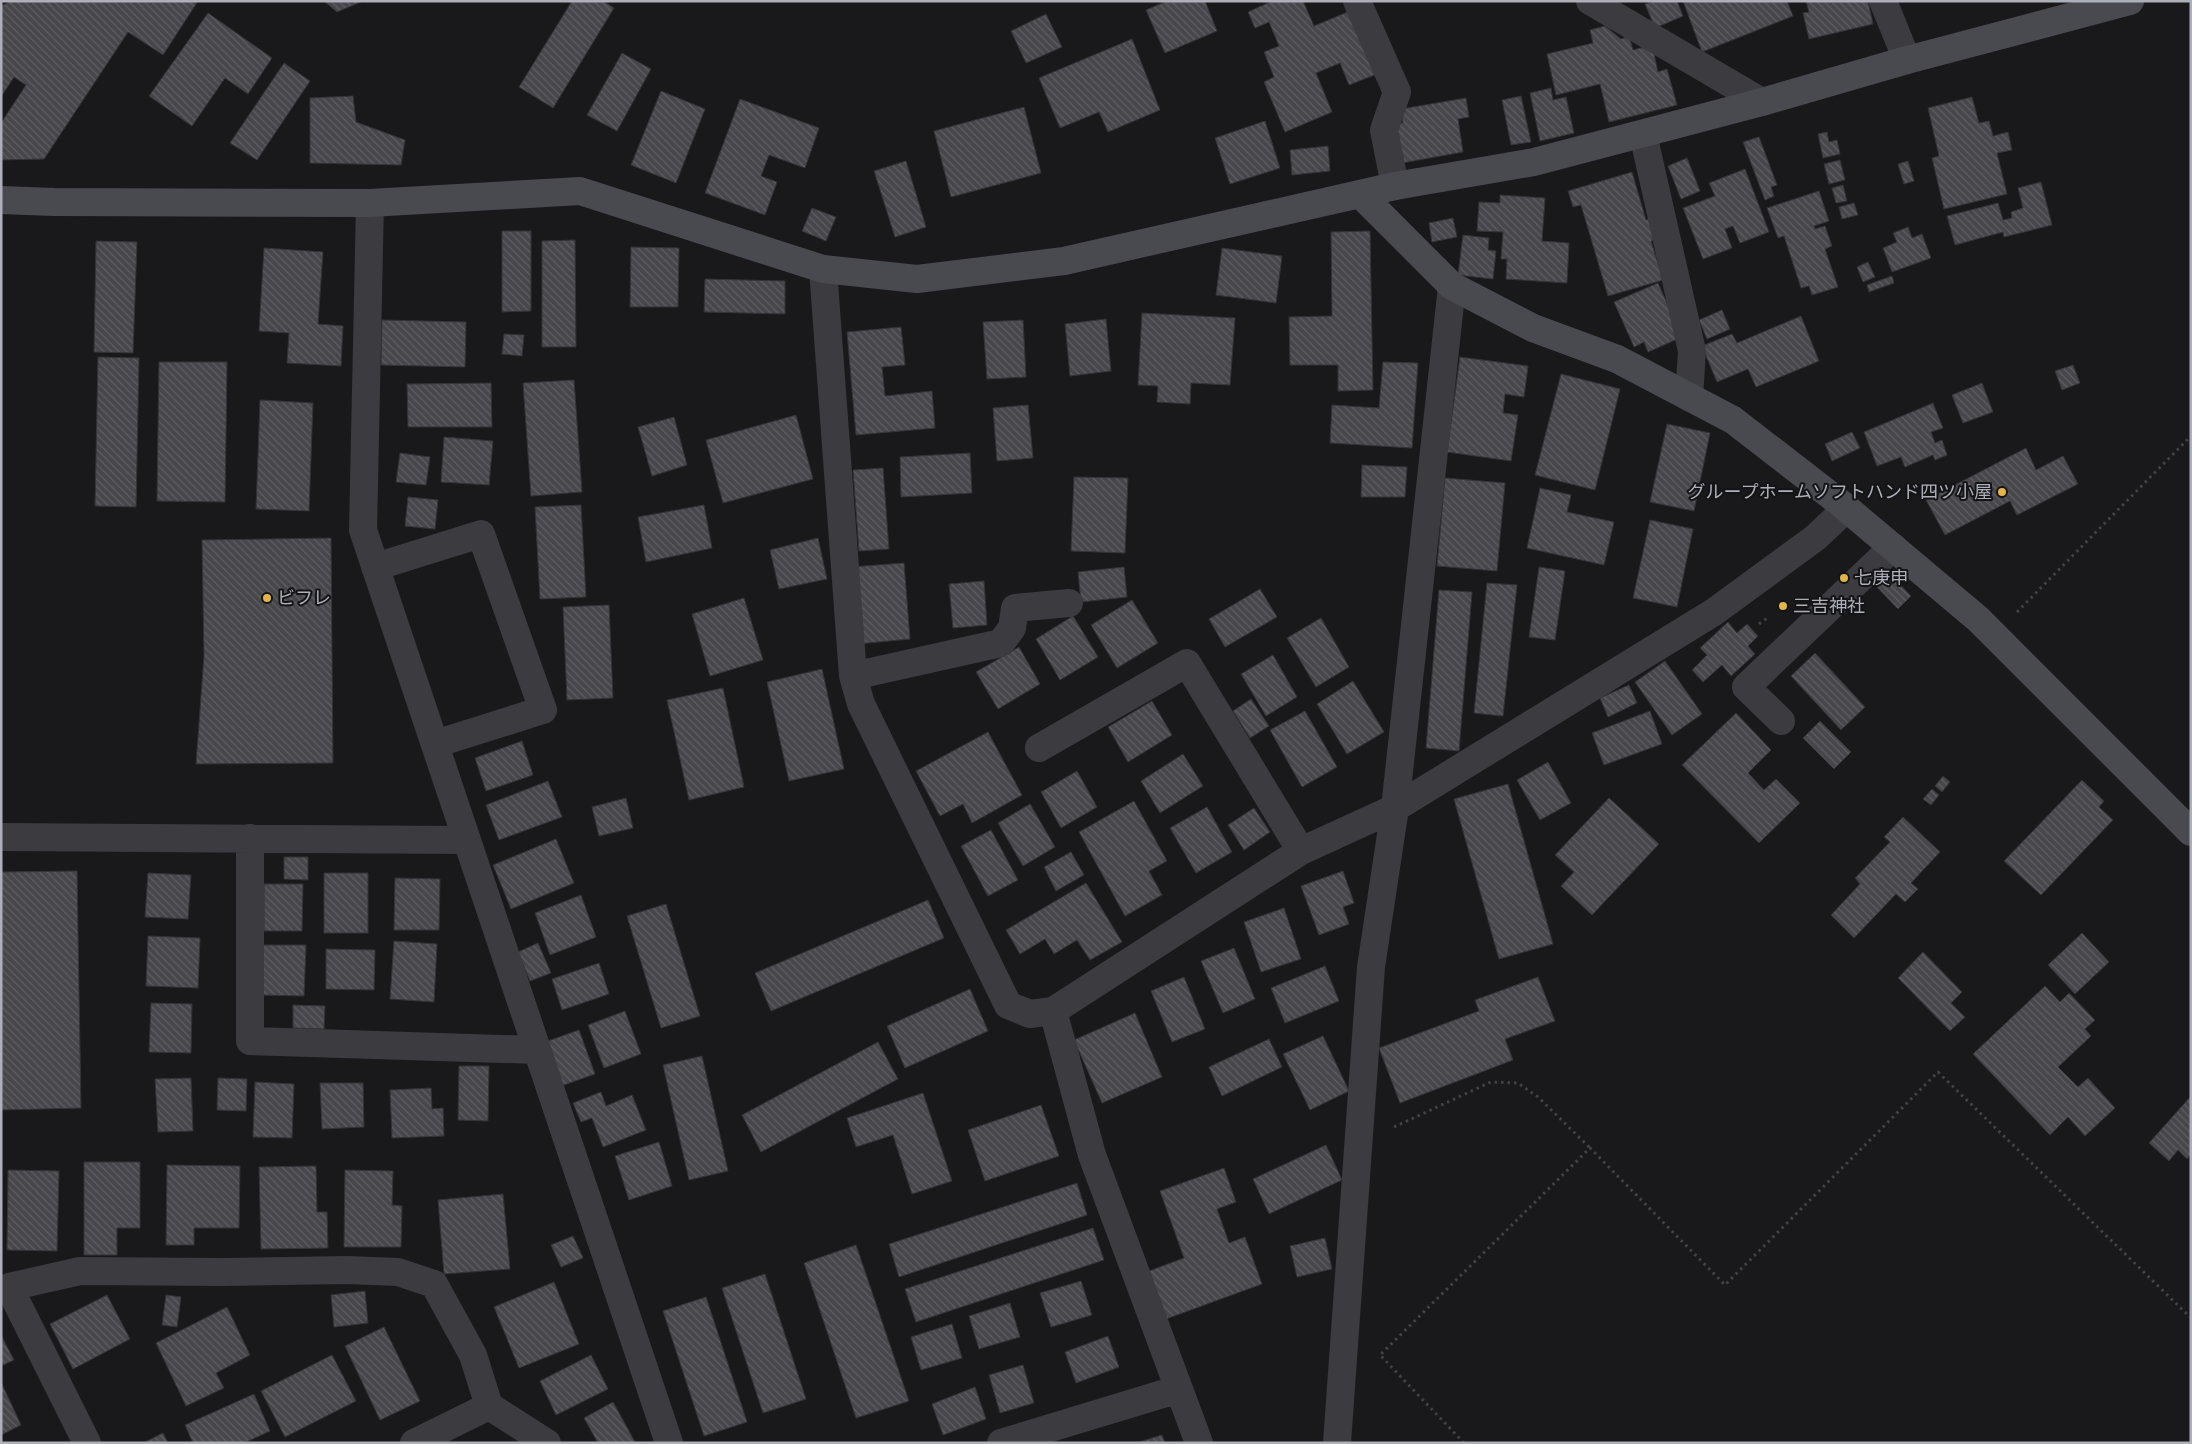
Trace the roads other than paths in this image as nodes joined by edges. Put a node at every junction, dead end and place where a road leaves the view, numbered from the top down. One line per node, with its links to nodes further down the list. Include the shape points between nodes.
1 (1357, 1): 8 (street, via 1397,92 1384,130)
2 (1590, 1): 6 (street)
3 (1883, 1): 5 (street)
4 (2130, 1): 5 (street)
5 (1908, 60): 6 (street)
6 (1762, 102): 7 (street)
7 (1643, 134): 8 (street, via 1534,162); 14 (street, via 1692,351)
8 (1395, 186): 9 (street)
9 (1360, 194): 12 (street, via 1064,261 917,279); 13 (street)
10 (1, 200): 11 (street)
11 (370, 203): 12 (street, via 580,191); 17 (street, via 363,530)
12 (823, 268): 19 (street)
13 (1452, 286): 14 (street, via 1533,328 1617,359); 23 (street)
14 (1689, 397): 15 (street, via 1734,420)
15 (1847, 508): 16 (street); 23 (street, via 1814,538 1714,612)
16 (1893, 547): 20 (street, via 1746,687); 24 (street, via 1978,619)
17 (375, 567): 21 (street); 21 (street, via 481,534 543,710)
18 (1069, 603): 19 (street, via 1015,608 1012,628 1001,643)
19 (853, 676): 29 (street, via 861,704 1008,1005 1030,1014)
20 (1781, 721)
21 (435, 744): 27 (street)
22 (1039, 748): 28 (street, via 1188,663)
23 (1394, 808): 28 (street); 40 (street, via 1371,967)
24 (2191, 832)
25 (1, 837): 26 (street)
26 (250, 838): 27 (street); 30 (street, via 250,1041)
27 (467, 840): 30 (street)
28 (1301, 851): 29 (street)
29 (1053, 1012): 32 (street, via 1092,1155)
30 (537, 1050): 37 (street)
31 (5, 1288): 33 (street, via 80,1271 398,1272 434,1284 473,1355); 34 (street)
32 (1179, 1389): 38 (street); 39 (street)
33 (489, 1406): 35 (street); 36 (street)
34 (87, 1443)
35 (414, 1443)
36 (547, 1443)
37 (669, 1443)
38 (1001, 1443)
39 (1199, 1443)
40 (1337, 1443)

